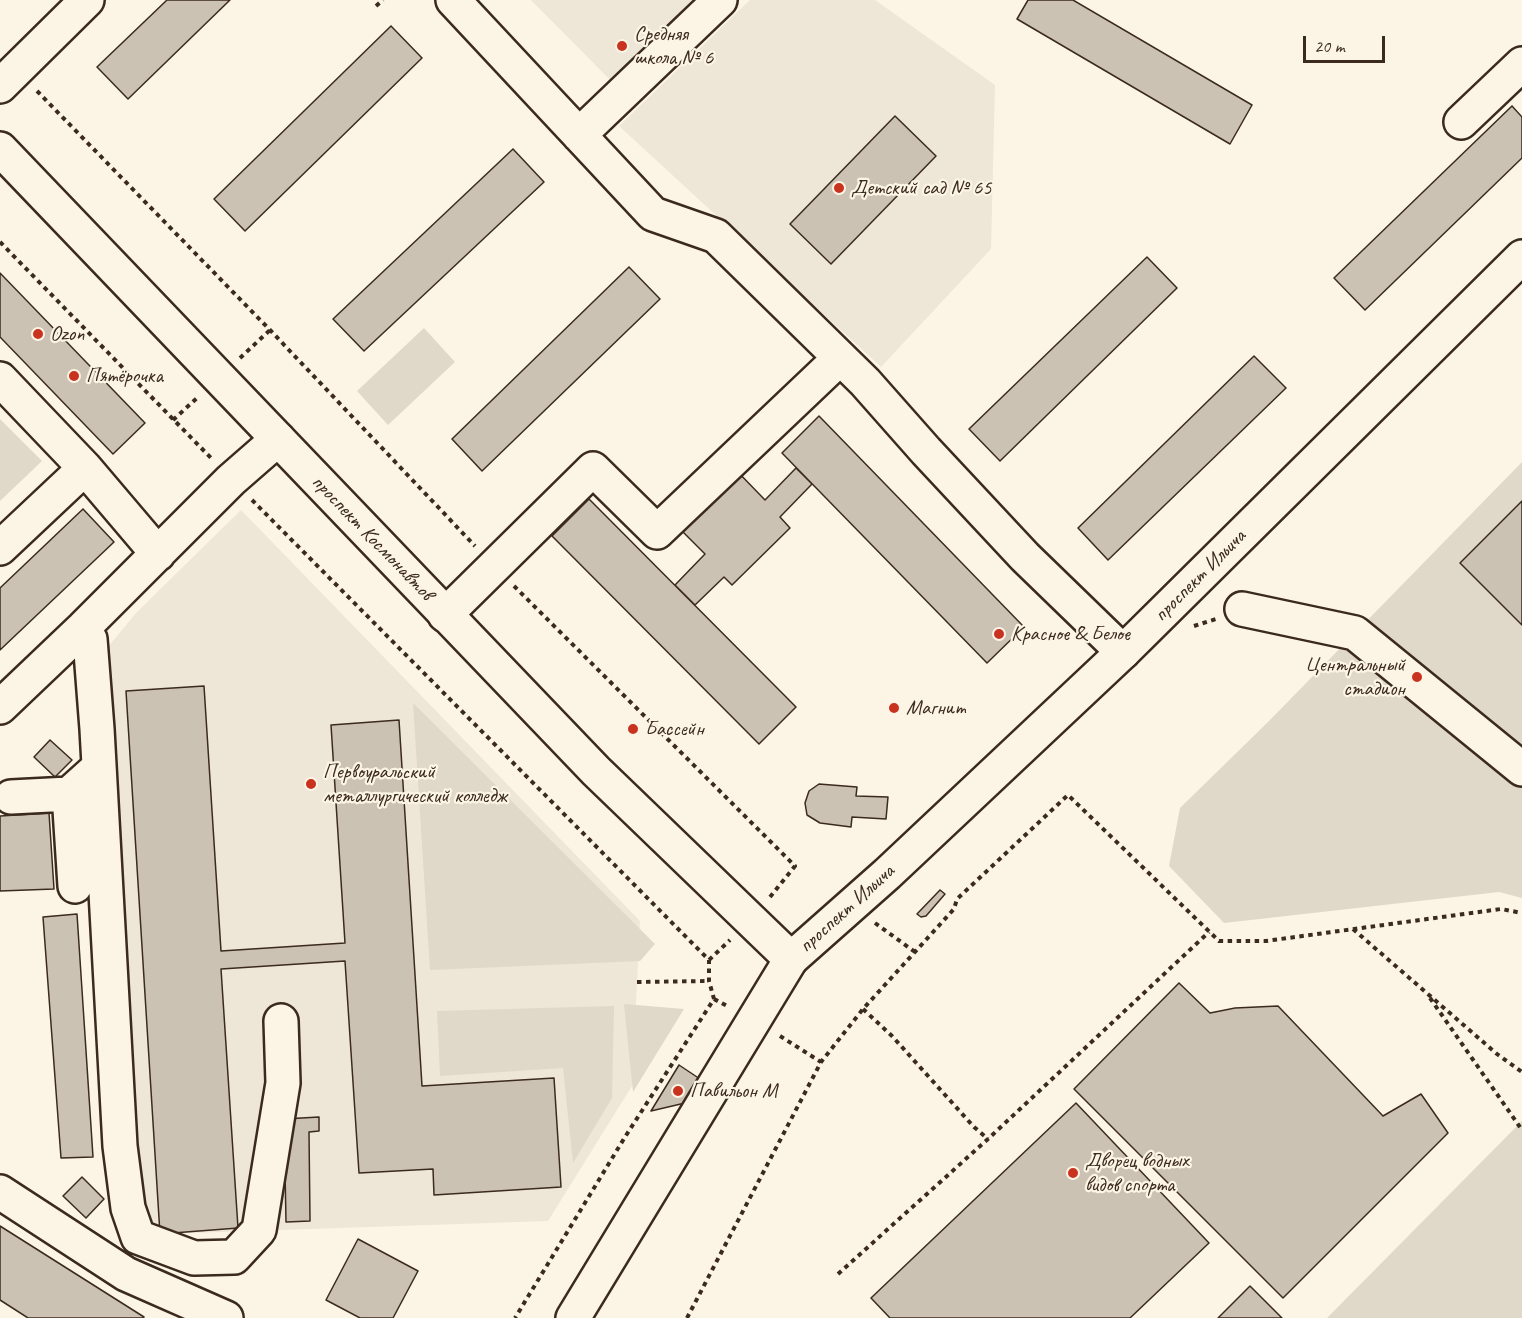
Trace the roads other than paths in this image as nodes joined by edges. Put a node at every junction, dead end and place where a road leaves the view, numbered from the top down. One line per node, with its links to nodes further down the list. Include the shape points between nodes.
1 (87, 0): 5 (street)
2 (453, 0): 7 (street)
3 (720, 0): 7 (street)
4 (1522, 64): 6 (street)
5 (8, 78)
6 (1461, 122)
7 (579, 135): 10 (street, via 653,214 716,236)
8 (0, 149): 12 (street, проспект Космонавтов)
9 (1522, 257): 19 (street, проспект Ильича)
10 (840, 358): 17 (street, via 657,532 593,469); 19 (street, via 1025,557)
11 (0, 379): 13 (street)
12 (278, 439): 15 (street); 17 (street, проспект Космонавтов)
13 (85, 468): 14 (street); 15 (street)
14 (0, 548)
15 (158, 554): 18 (street)
16 (1242, 609): 22 (street, via 1355,633)
17 (445, 615): 26 (street, проспект Космонавтов, via 596,771)
18 (94, 638): 20 (street); 21 (street)
19 (1123, 652): 27 (street, проспект Ильича)
20 (0, 707)
21 (99, 767): 23 (street); 28 (street, via 120,1146 128,1209 138,1237 194,1258 234,1257 259,1230 283,1083)
22 (1522, 769)
23 (69, 794): 24 (street); 25 (street)
24 (11, 797)
25 (75, 886)
26 (750, 921): 27 (street, проспект Ильича)
27 (791, 959): 31 (street, проспект Ильича)
28 (281, 1021)
29 (0, 1192): 30 (street, via 126,1274)
30 (225, 1318)
31 (573, 1318)

